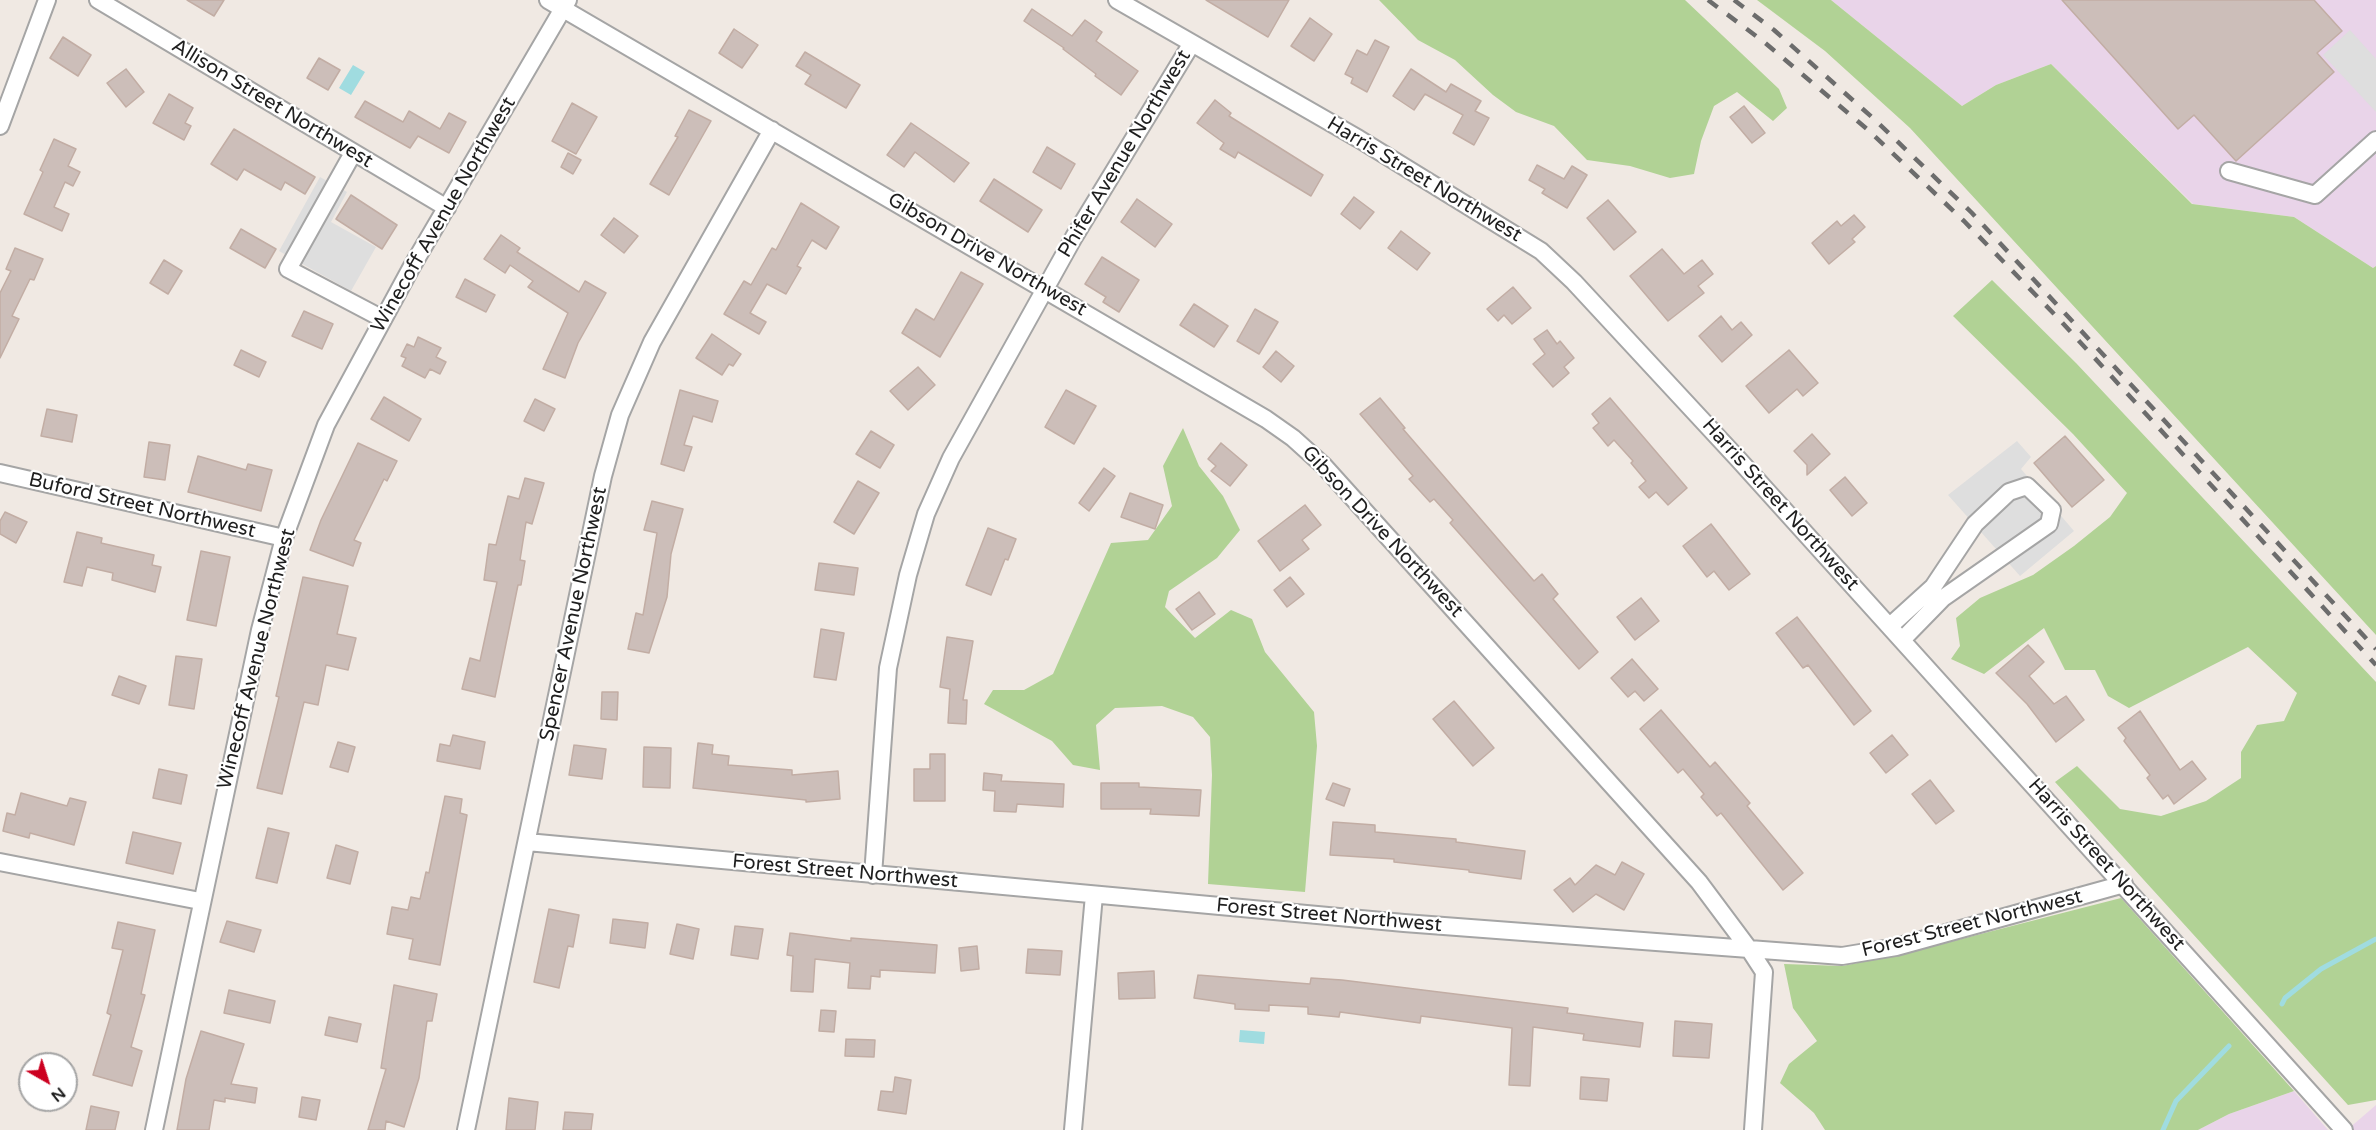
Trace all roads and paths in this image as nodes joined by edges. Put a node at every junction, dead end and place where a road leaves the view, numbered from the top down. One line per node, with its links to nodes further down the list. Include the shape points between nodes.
1 (47, 0): 6 (street)
2 (98, 0): 9 (street, Allison Street Northwest)
3 (1117, 0): 5 (street, Harris Street Northwest)
4 (559, 3): 7 (street, Gibson Drive Northwest); 11 (street, Winecoff Avenue Northwest)
5 (1192, 43): 12 (street, Phifer Avenue Northwest); 17 (street, Harris Street Northwest, via 1359,139 1541,251 1590,299)
6 (0, 126)
7 (772, 130): 12 (street, Gibson Drive Northwest); 19 (street, Spencer Avenue Northwest, via 652,342 620,415 603,476)
8 (2376, 140): 10 (street, via 2315,195)
9 (353, 153): 11 (street, Allison Street Northwest); 13 (street, via 288,269)
10 (2229, 171)
11 (447, 208): 13 (street, Winecoff Avenue Northwest)
12 (1045, 288): 21 (street, Phifer Avenue Northwest, via 951,458 926,514 908,574 888,668); 25 (street, Gibson Drive Northwest, via 1266,419 1324,466 1699,882)
13 (383, 319): 15 (street, Winecoff Avenue Northwest, via 326,424)
14 (0, 473): 15 (street, Buford Street Northwest)
15 (284, 538): 24 (street, Winecoff Avenue Northwest)
16 (1938, 592): 16 (street, via 2049,524 2052,510 2026,486 2010,492 1975,524); 17 (street); 18 (street)
17 (1890, 626): 18 (street, Harris Street Northwest)
18 (1902, 640): 22 (street, Harris Street Northwest)
19 (527, 842): 21 (street, Forest Street Northwest); 27 (street, Spencer Avenue Northwest)
20 (0, 862): 24 (street)
21 (873, 875): 23 (street, Forest Street Northwest)
22 (2124, 884): 25 (street, Forest Street Northwest, via 1896,947 1842,956); 30 (street, Harris Street Northwest)
23 (1094, 896): 25 (street, Forest Street Northwest); 28 (street)
24 (200, 901): 26 (street, Winecoff Avenue Northwest)
25 (1749, 949): 29 (street, Gibson Drive Northwest, via 1764,972)
26 (154, 1130)
27 (466, 1130)
28 (1073, 1130)
29 (1753, 1130)
30 (2344, 1130)

